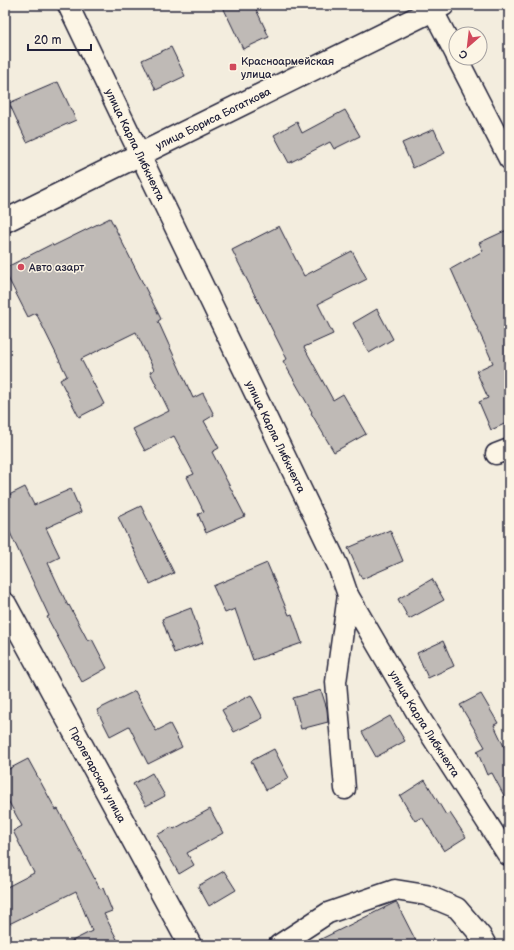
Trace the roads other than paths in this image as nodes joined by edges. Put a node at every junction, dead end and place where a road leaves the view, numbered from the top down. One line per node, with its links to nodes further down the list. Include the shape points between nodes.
1 (68, 5): 5 (street, улица Карла Либкнехта)
2 (436, 7): 3 (street); 5 (main road, улица Бориса Богаткова)
3 (448, 36)
4 (462, 66): 6 (street)
5 (140, 153): 7 (main road, улица Бориса Богаткова); 8 (street, улица Карла Либкнехта, via 338,566)
6 (509, 159)
7 (5, 221)
8 (348, 595): 10 (street, via 336,682); 11 (street, улица Карла Либкнехта, via 418,715)
9 (5, 604): 12 (main road, Пролетарская улица)
10 (345, 789)
11 (508, 855)
12 (190, 945)
13 (279, 945): 14 (street, via 328,913 395,890 426,895 457,908)
14 (486, 945)

